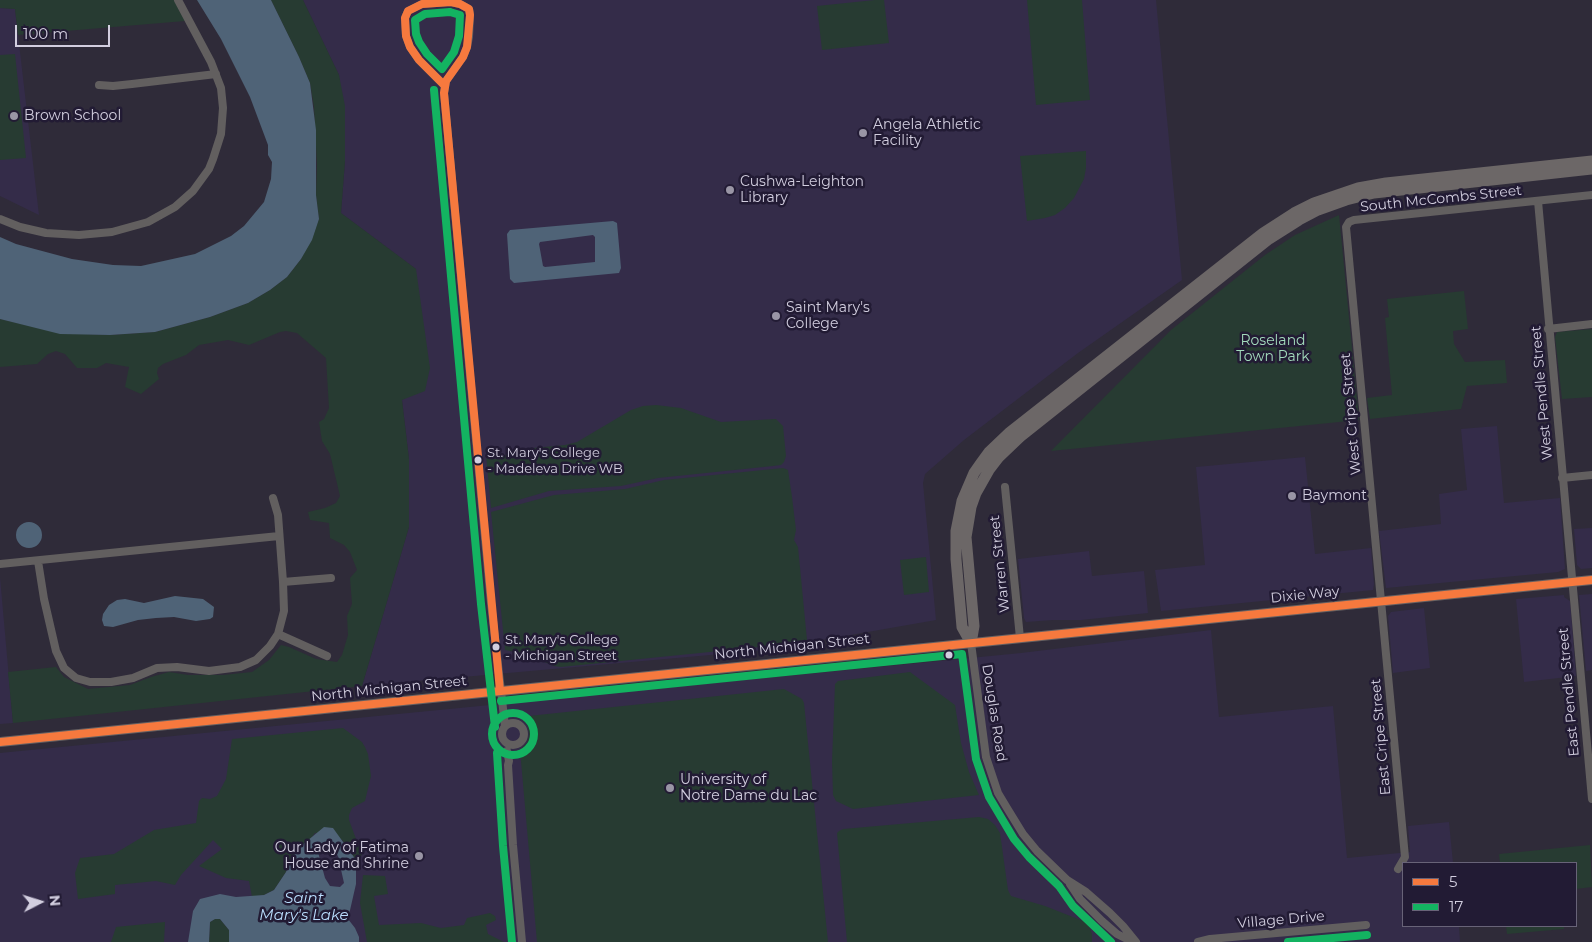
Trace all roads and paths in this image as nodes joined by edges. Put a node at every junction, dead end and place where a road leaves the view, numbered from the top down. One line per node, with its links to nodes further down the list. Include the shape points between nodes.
1 (178, 0): 2 (street)
2 (216, 74): 3 (street); 9 (street, via 223,108 218,146 202,179 175,207 136,226 79,235 33,231)
3 (99, 85)
4 (444, 85): 4 (street, via 467,47 469,9 451,2 422,4 408,11 406,36 419,60); 29 (street)
5 (1592, 161): 27 (highway, via 1358,188 1314,203 1263,233 1010,432 981,463 962,501 956,531 962,627)
6 (1592, 170): 27 (highway, via 1374,193 1318,210 1269,239 998,457 976,493 966,537 974,626)
7 (1592, 195): 8 (street, South McCombs Street)
8 (1538, 202): 10 (street, South McCombs Street, via 1354,220); 12 (street, West Pendle Street)
9 (0, 219)
10 (1347, 224): 24 (street, West Cripe Street)
11 (1592, 324): 12 (street)
12 (1548, 329): 14 (street, West Pendle Street)
13 (1592, 475): 14 (street)
14 (1562, 478): 23 (street, West Pendle Street)
15 (1005, 487): 26 (street, Warren Street)
16 (273, 498): 17 (street)
17 (279, 536): 18 (street); 22 (street)
18 (38, 561): 19 (street); 25 (street, via 59,660 70,674 83,680 123,680 168,667 209,671 240,667 264,654)
19 (0, 564)
20 (331, 578): 22 (street)
21 (1592, 580): 23 (main road, Dixie Way)
22 (283, 582): 25 (street, via 284,611)
23 (1572, 582): 24 (main road, Dixie Way); 33 (street, East Pendle Street)
24 (1381, 601): 26 (main road, Dixie Way); 35 (street, East Cripe Street, via 1405,857)
25 (278, 634): 28 (street)
26 (1020, 638): 27 (main road, North Michigan Street)
27 (972, 643): 29 (main road, North Michigan Street); 40 (street, Douglas Road, via 986,757 998,792 1037,851 1067,880 1110,913)
28 (327, 656)
29 (500, 691): 30 (street); 31 (main road, North Michigan Street)
30 (505, 726): 32 (street, via 503,736); 32 (street, via 518,724 524,732 517,744)
31 (0, 742)
32 (507, 742): 39 (street, via 505,761 508,765)
33 (1591, 780): 34 (street, East Pendle Street)
34 (1592, 799)
35 (1402, 862)
36 (1402, 862): 37 (street, East Cripe Street)
37 (1398, 869)
38 (1366, 925): 41 (street, Village Drive)
39 (522, 942)
40 (1134, 942)
41 (1198, 942)

